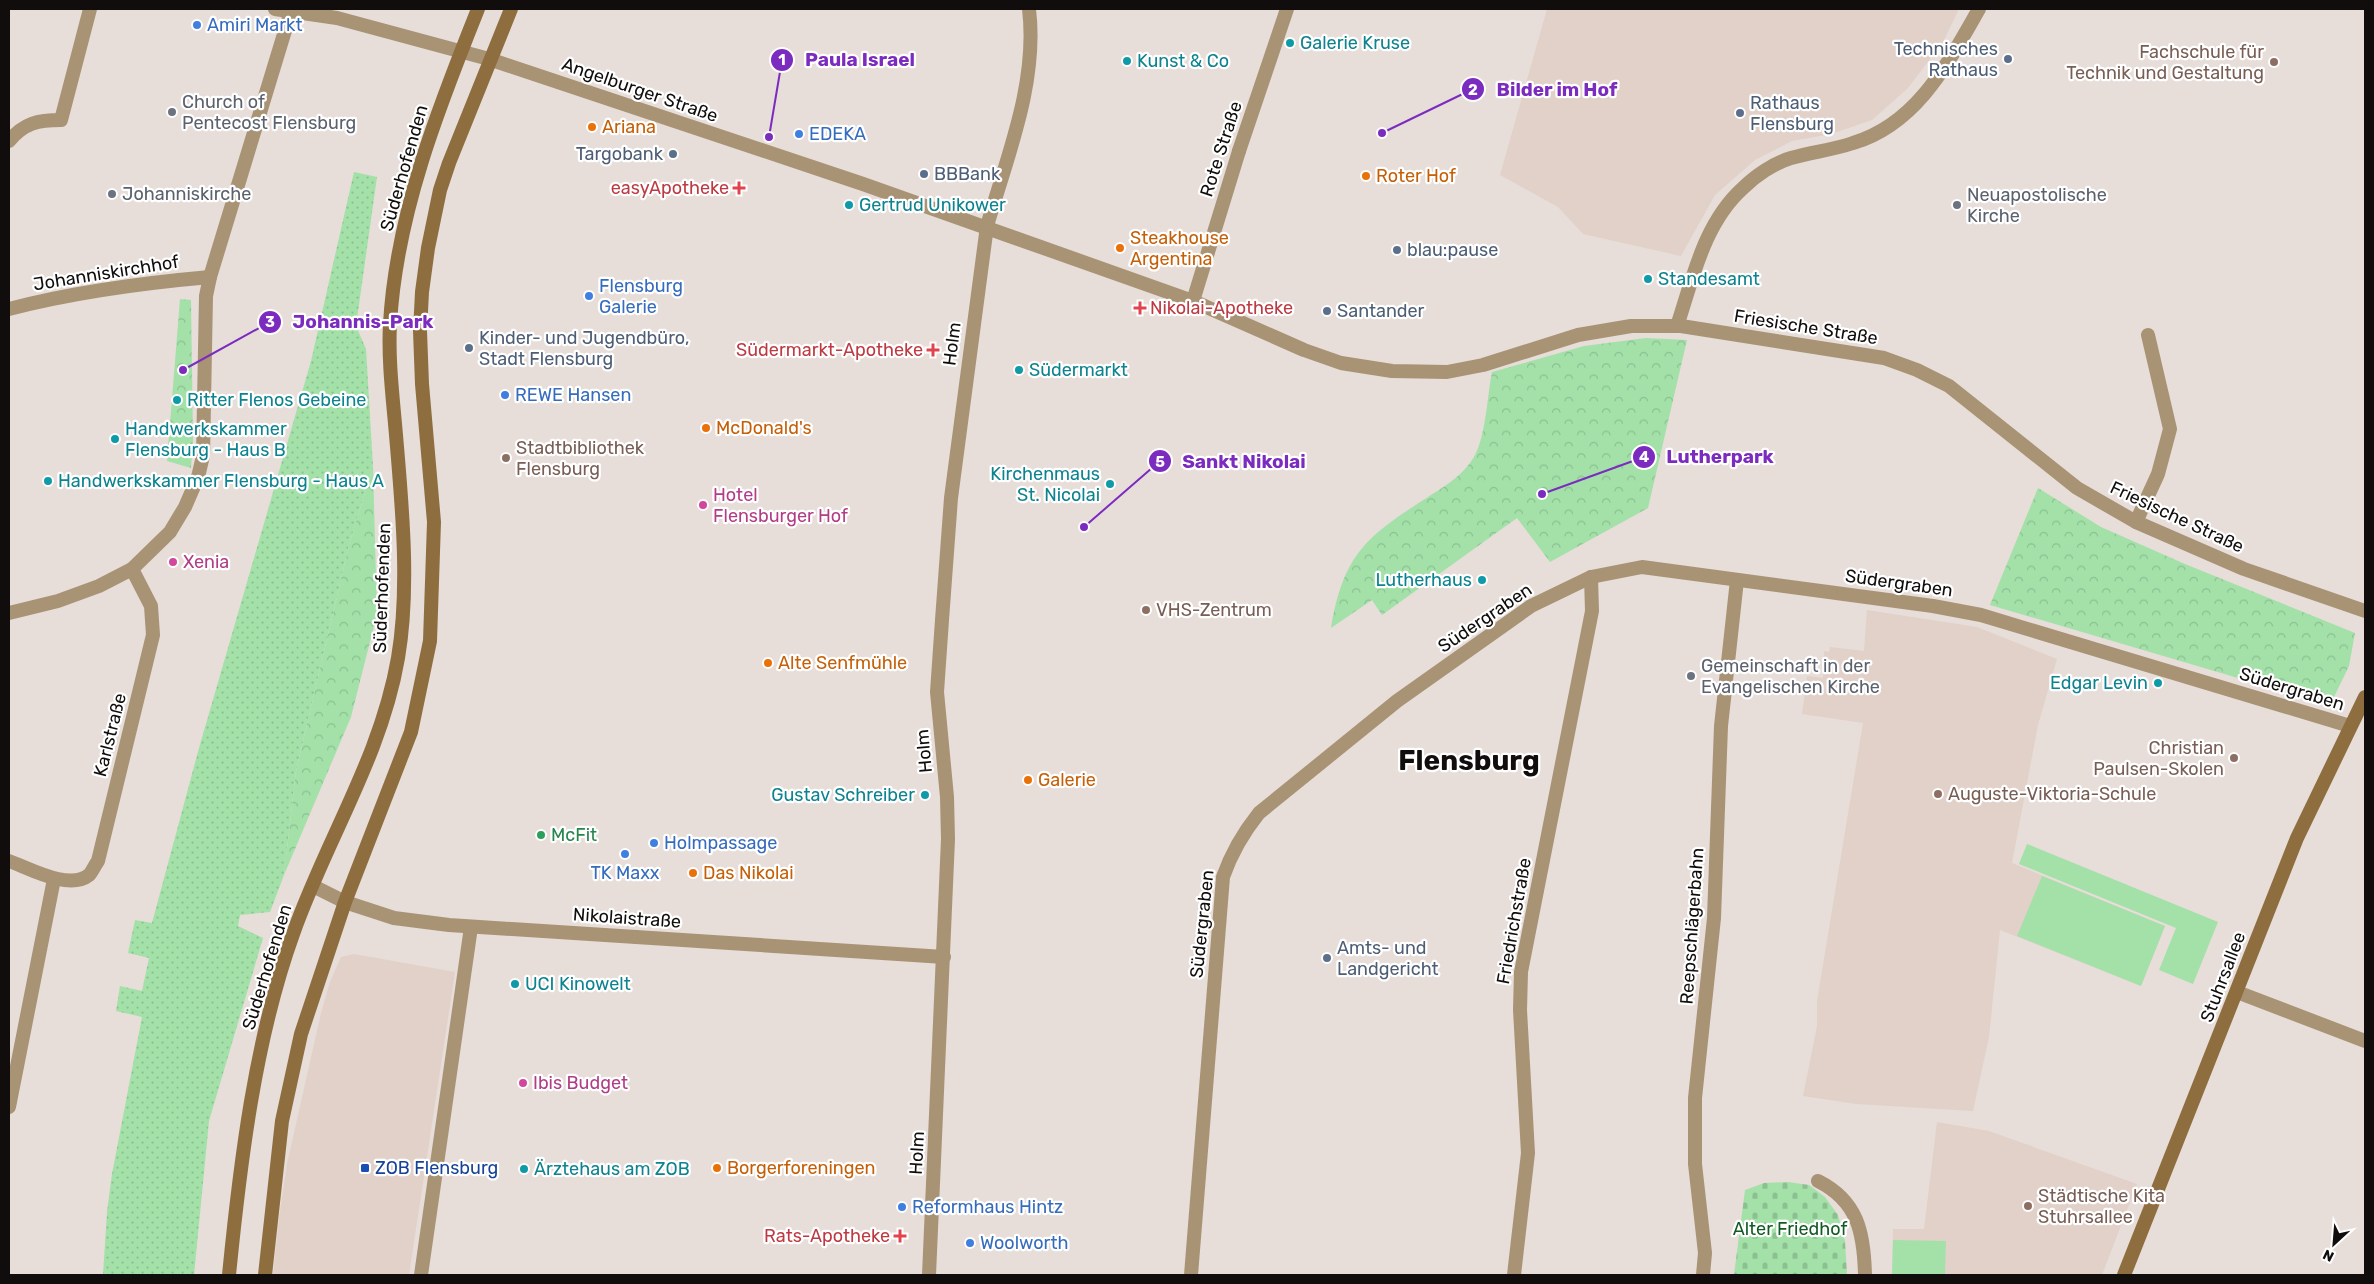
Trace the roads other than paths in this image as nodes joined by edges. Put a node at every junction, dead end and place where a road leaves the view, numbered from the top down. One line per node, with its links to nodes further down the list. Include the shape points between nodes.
1 (90, 9): 11 (street, via 60,120 40,120 18,131)
2 (276, 9): 8 (street, Angelburger Straße)
3 (478, 9): 9 (main road, Süderhofenden)
4 (511, 9): 10 (main road)
5 (1028, 9): 12 (street, Holm, via 1031,26 1026,80)
6 (1287, 9): 14 (street, Rote Straße)
7 (1978, 9): 16 (street, via 1936,81 1910,112 1855,143 1789,158 1742,188 1725,208 1705,242)
8 (291, 10): 9 (street, Angelburger Straße, via 337,18); 13 (street)
9 (462, 50): 10 (street, Angelburger Straße); 28 (main road, Süderhofenden, via 412,196 392,301 392,392 404,524 398,657 391,694 371,756)
10 (489, 59): 12 (street, Angelburger Straße); 29 (main road, via 440,190 422,292 422,384 434,522 430,641 412,732)
11 (9, 141)
12 (987, 226): 14 (street); 31 (street, Holm, via 951,498 937,692 948,822)
13 (210, 277): 15 (street, Johanniskirchhof, via 71,295); 19 (street, via 206,296 203,456 198,477 170,532)
14 (1193, 301): 16 (street, Friesische Straße, via 1340,363 1392,371 1447,372 1483,366 1578,335 1631,326)
15 (9, 309)
16 (1677, 326): 18 (street, Friesische Straße, via 1884,358 1917,370 1949,386 2076,488)
17 (2148, 335): 18 (street, via 2170,429 2158,474)
18 (2136, 522): 22 (street, Friesische Straße, via 2244,569)
19 (132, 569): 23 (street, via 58,601); 27 (street, Karlstraße, via 151,606 153,635 98,861 88,875 74,881)
20 (1592, 577): 21 (street, Südergraben, via 1642,567); 41 (street, Südergraben, via 1531,606 1397,701 1259,813 1229,859 1223,878); 42 (street, Friedrichstraße, via 1592,611 1521,972 1528,1153)
21 (1737, 580): 25 (street, Südergraben, via 1981,615); 43 (street, Reepschlägerbahn, via 1721,726 1714,918 1695,1098 1695,1164 1705,1253)
22 (2365, 610)
23 (9, 613)
24 (2365, 698): 25 (main road, Stuhrsallee)
25 (2350, 726): 32 (main road, Stuhrsallee, via 2297,838)
26 (9, 861): 27 (street, Karlstraße)
27 (54, 878): 34 (street)
28 (313, 886): 29 (street, Nikolaistraße); 37 (main road, Süderhofenden, via 293,934 266,1023 249,1116)
29 (345, 902): 30 (street, Nikolaistraße, via 394,918); 38 (main road, via 301,1034 282,1121)
30 (471, 927): 31 (street, Nikolaistraße); 39 (street)
31 (944, 957): 40 (street, Holm)
32 (2237, 992): 33 (street); 45 (main road, Stuhrsallee)
33 (2365, 1040)
34 (15, 1045): 35 (street)
35 (9, 1107)
36 (1818, 1181): 44 (street, via 1835,1190 1853,1211 1865,1255)
37 (229, 1275)
38 (265, 1275)
39 (421, 1275)
40 (929, 1275)
41 (1191, 1275)
42 (1514, 1275)
43 (1703, 1275)
44 (1865, 1275)
45 (2124, 1275)

